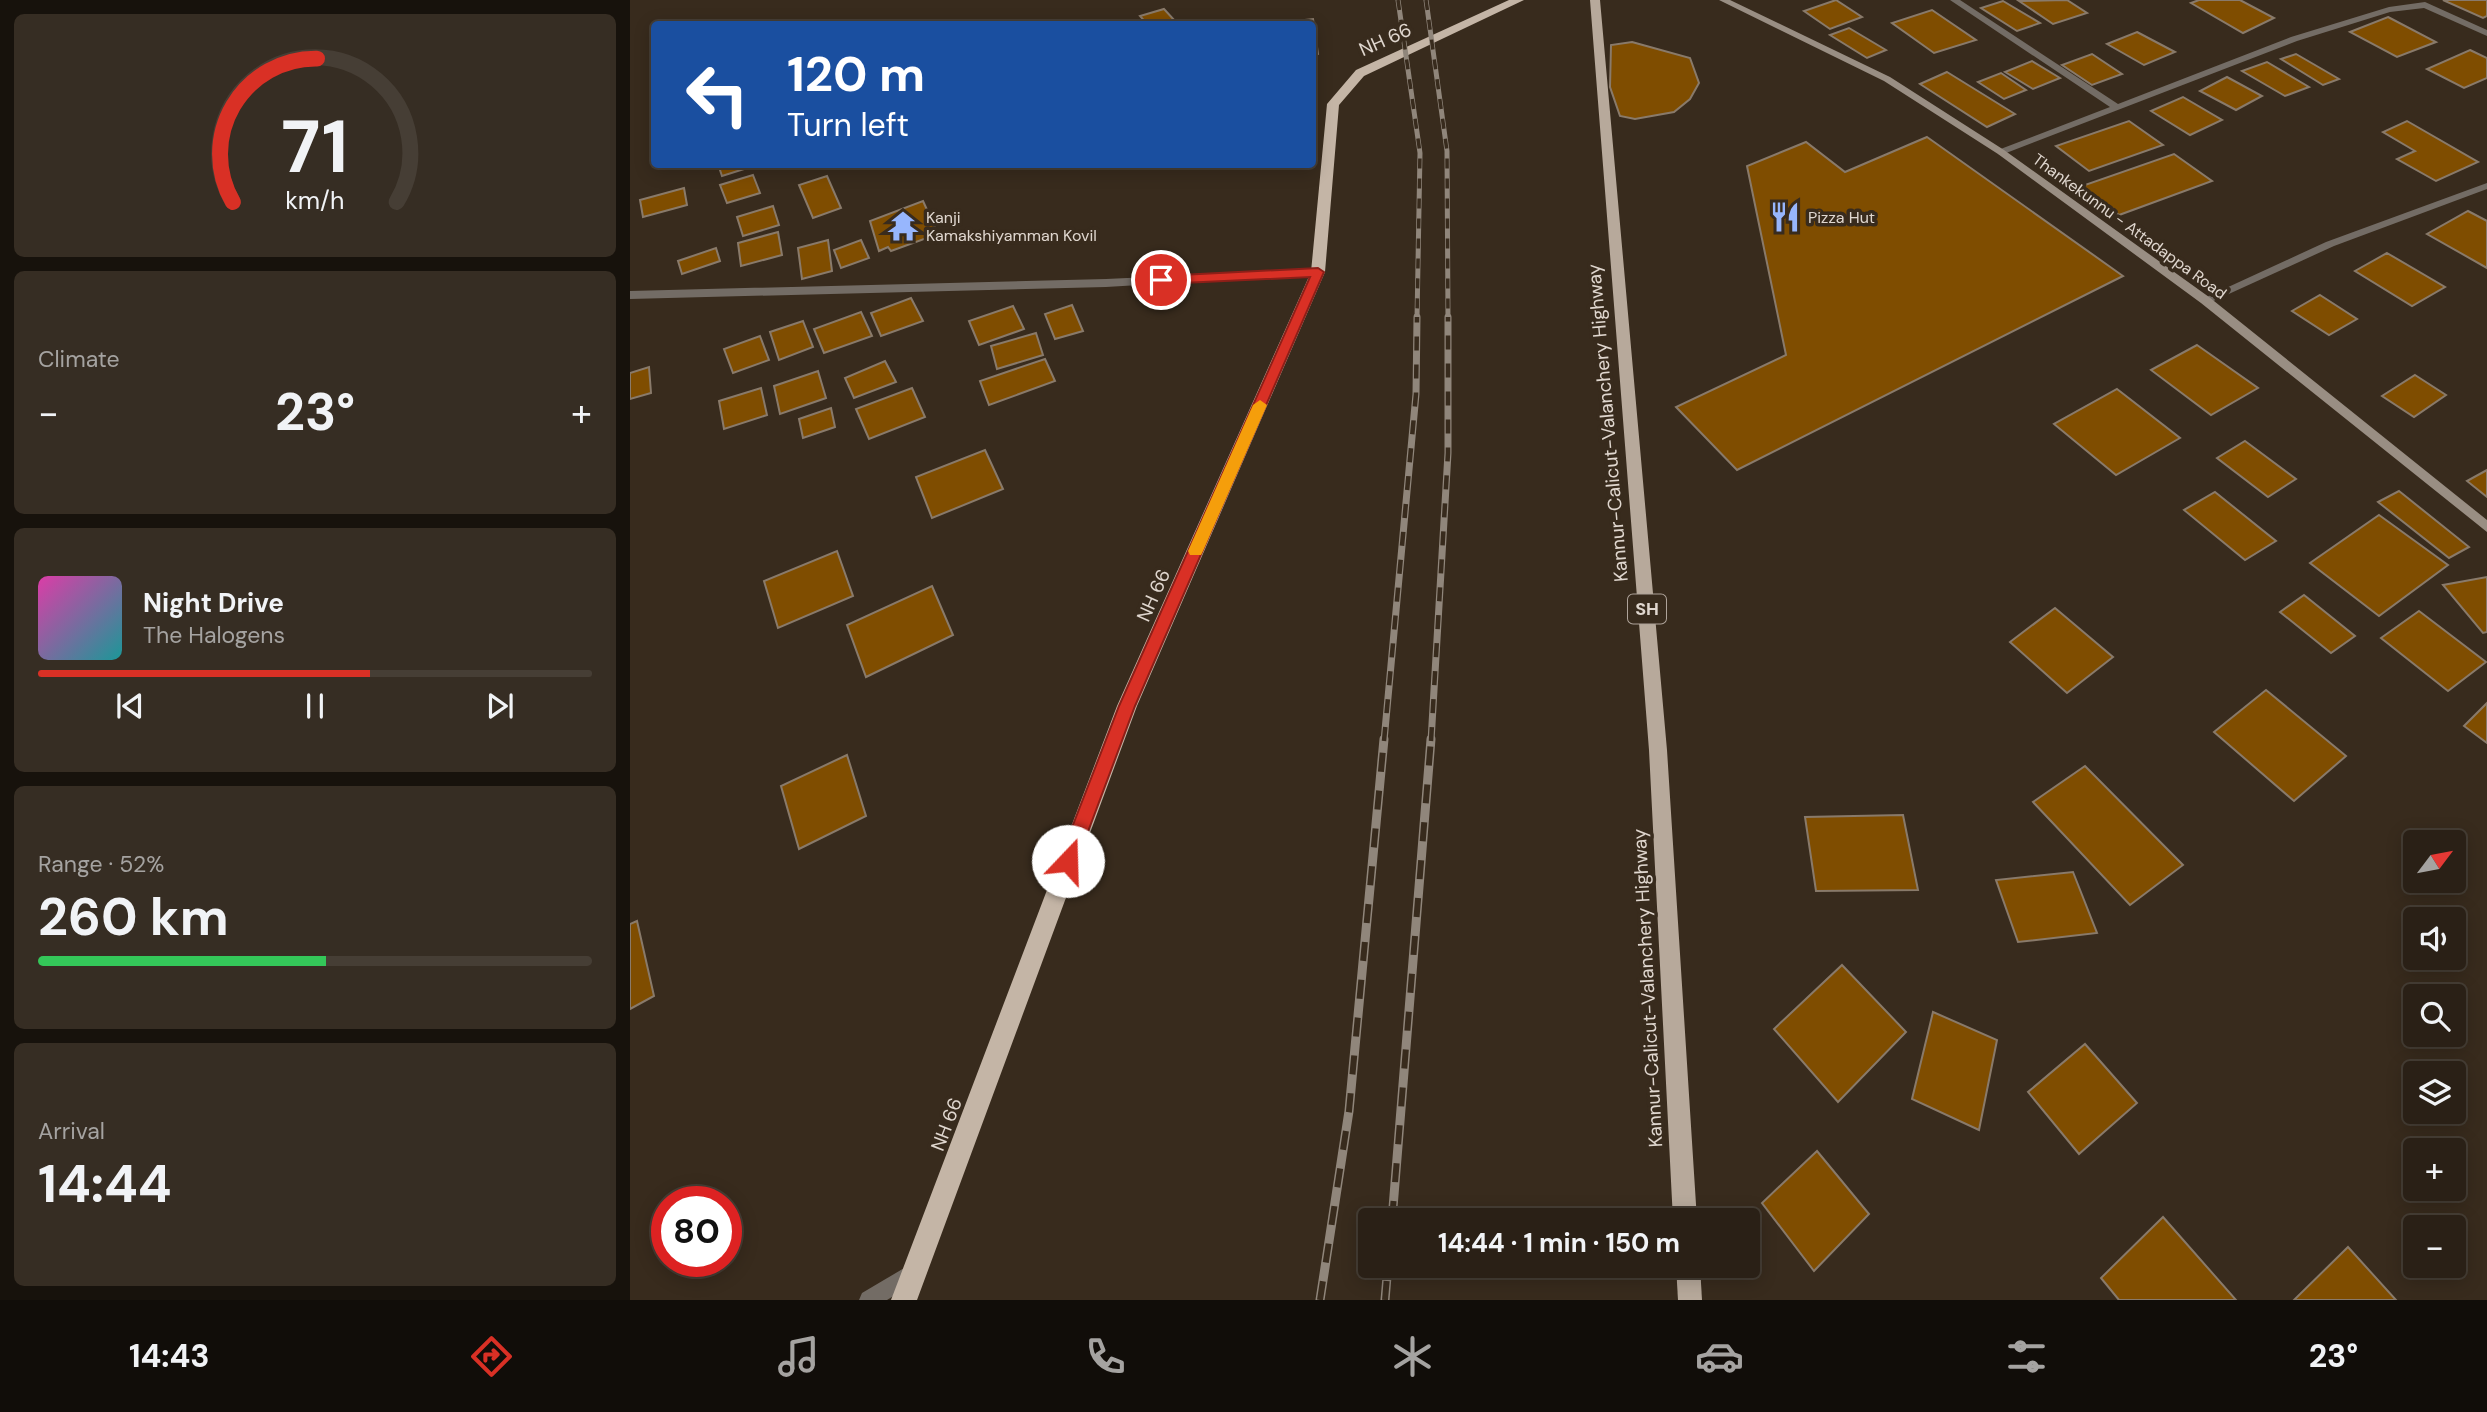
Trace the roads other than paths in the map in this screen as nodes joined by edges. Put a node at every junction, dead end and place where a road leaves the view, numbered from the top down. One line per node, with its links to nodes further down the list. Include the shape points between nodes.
1 (1518, 0): 9 (highway, NH 66 / NH 66, via 1360,73 1334,104)
2 (1595, 0): 13 (main road, Kannur-Calicut-Valanchery Highway / SH, via 1658,750)
3 (1723, 0): 7 (main road, Thankekunnu - Attadappa Road, via 1887,79)
4 (1954, 0): 6 (street)
5 (2487, 33): 6 (street, via 2425,5 2389,9 2294,39)
6 (2118, 107): 7 (street)
7 (2001, 152): 11 (main road, Thankekunnu - Attadappa Road)
8 (2487, 186): 11 (street, via 2330,244)
9 (1318, 272): 10 (street, via 1105,283); 14 (highway, NH 66 / NH 66, via 1127,706)
10 (630, 295)
11 (2205, 300): 12 (main road, Thankekunnu - Attadappa Road)
12 (2487, 527)
13 (1684, 1208)
14 (911, 1274): 16 (street); 17 (highway, NH 66 / NH 66)
15 (1689, 1278): 18 (main road)
16 (869, 1300)
17 (904, 1300)
18 (1690, 1300)

